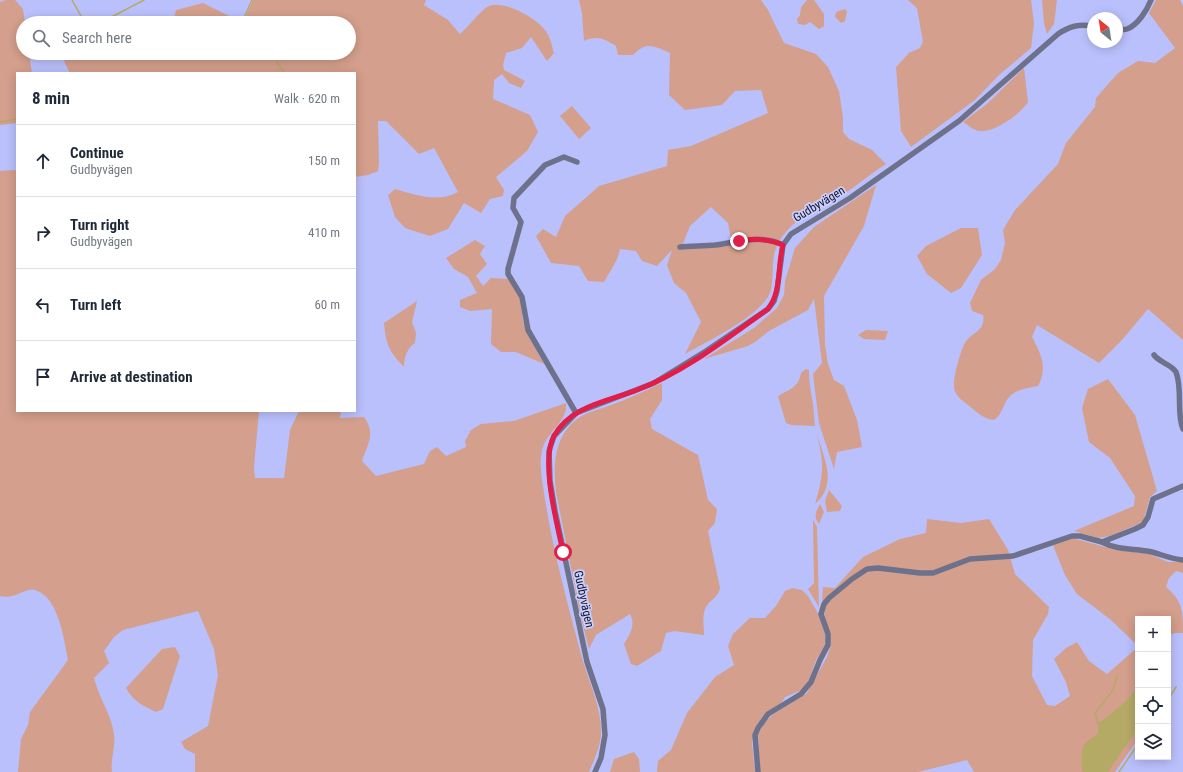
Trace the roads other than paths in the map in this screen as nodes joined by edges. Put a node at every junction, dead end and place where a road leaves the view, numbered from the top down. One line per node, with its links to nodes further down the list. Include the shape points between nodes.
1 (1151, 0): 3 (street, via 1146,11 1133,24)
2 (1087, 25): 5 (street, Gudbyvägen, via 1079,24 1058,34 959,121 850,198 791,234)
3 (1123, 29)
4 (577, 162): 8 (street, via 564,157 554,160 540,170 514,198 513,208 521,222 508,269 508,274 522,297 528,330)
5 (783, 245): 6 (street, via 751,239); 8 (street, Gudbyvägen, via 777,291 768,309 706,352 660,379)
6 (680, 247)
7 (1154, 355): 9 (street, via 1158,361 1175,370 1177,374 1182,389)
8 (576, 413): 13 (street, Gudbyvägen, via 554,436 549,451 550,481 587,662 603,709 605,735 601,758)
9 (1183, 429)
10 (1183, 486): 11 (street, via 1153,499 1148,517 1143,524)
11 (1102, 542): 12 (street, via 1110,547 1151,552 1169,559); 14 (street, via 1072,536 1013,556 970,559 933,573 867,569 824,604 821,614 828,634 828,645 812,682 801,694 768,714 758,728 755,735)
12 (1183, 560)
13 (595, 772)
14 (758, 772)

